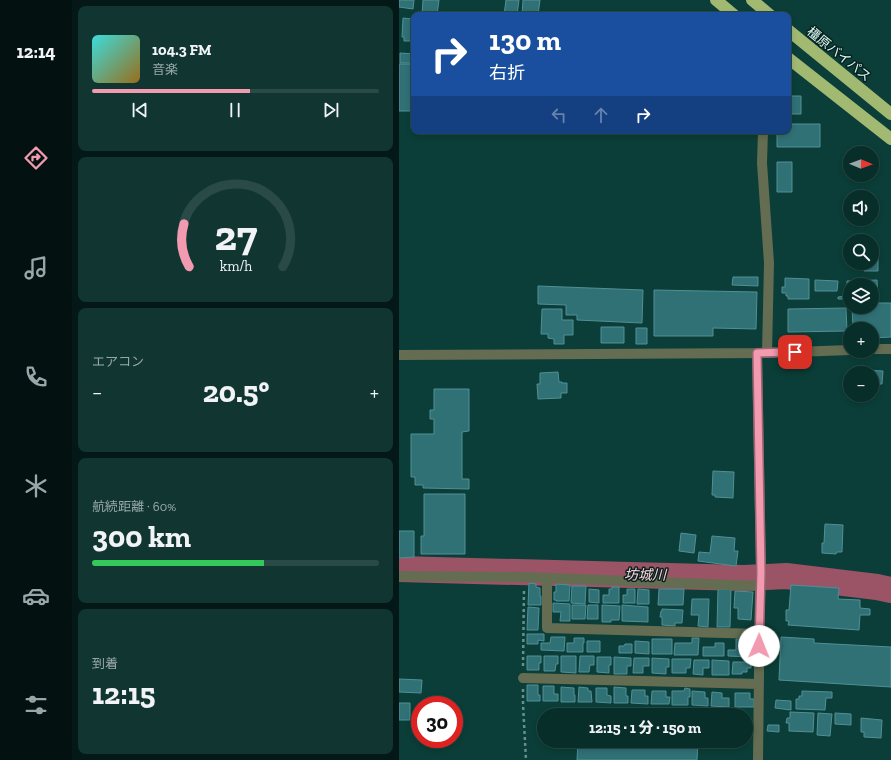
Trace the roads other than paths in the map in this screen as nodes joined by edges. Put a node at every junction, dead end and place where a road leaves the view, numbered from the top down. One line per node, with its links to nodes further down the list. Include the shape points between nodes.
1 (715, 0): 3 (highway)
2 (752, 0): 4 (highway)
3 (730, 12)
4 (766, 12)
5 (791, 32): 7 (highway, 橿原バイパス)
6 (791, 60): 9 (highway)
7 (891, 114)
8 (763, 134): 13 (street, via 769,263)
9 (891, 139)
10 (879, 349): 11 (street)
11 (891, 349)
12 (843, 350): 13 (street)
13 (762, 353): 14 (street); 17 (street)
14 (399, 355)
15 (399, 576): 16 (street)
16 (547, 578): 17 (street); 18 (street, via 547,628)
17 (761, 579): 18 (street)
18 (760, 634): 20 (street)
19 (523, 678): 20 (street)
20 (759, 684): 21 (street)
21 (758, 760)

